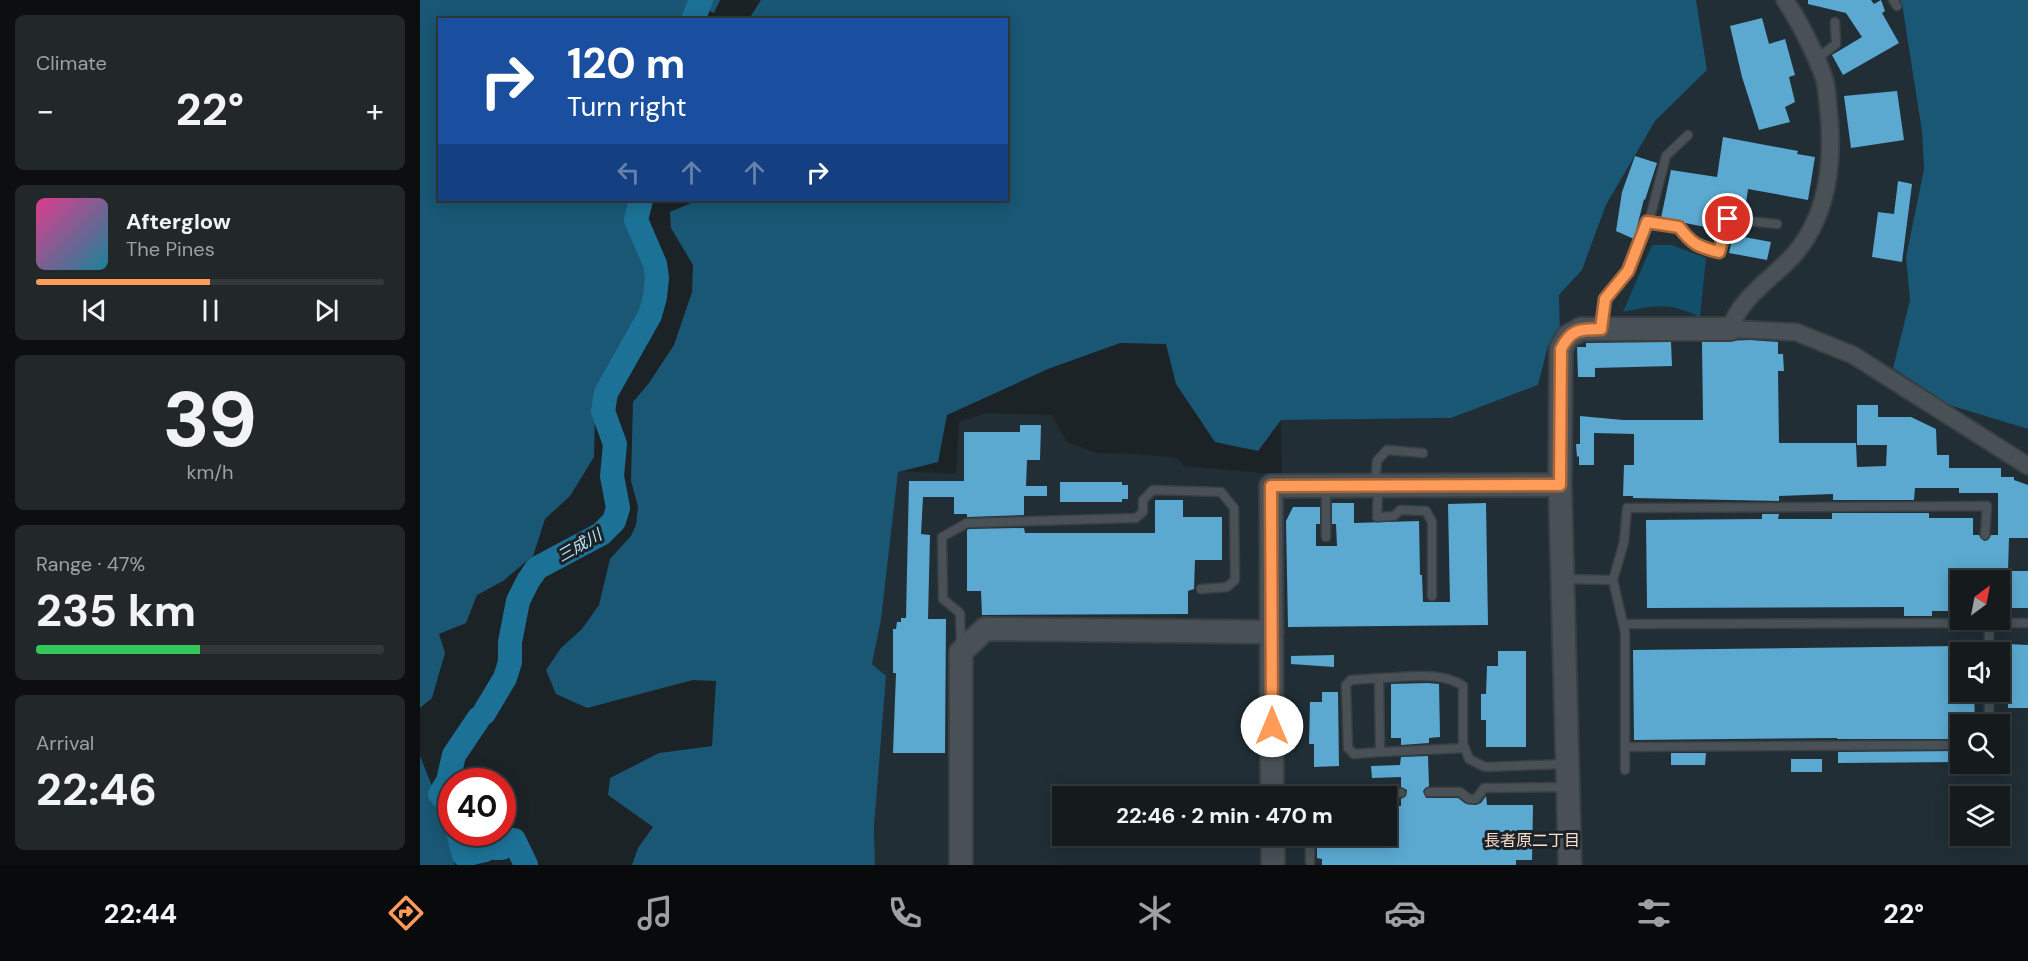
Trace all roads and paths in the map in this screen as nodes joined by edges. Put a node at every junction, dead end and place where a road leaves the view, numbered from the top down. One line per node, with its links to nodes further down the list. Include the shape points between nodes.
1 (1785, 0): 3 (street)
2 (1835, 22): 3 (lane, via 1836,44)
3 (1815, 59): 8 (street, via 1825,80 1831,146 1826,194 1810,233 1798,250 1744,304)
4 (1688, 135): 5 (lane, via 1666,156)
5 (1647, 222): 6 (lane, via 1679,227 1690,241 1719,253 1728,219); 7 (lane, via 1628,271 1605,299)
6 (1777, 224)
7 (1601, 329): 8 (street); 11 (street, via 1581,329 1567,337 1561,349)
8 (1730, 329): 10 (street, via 1796,332 1854,355)
9 (1423, 453): 13 (lane, via 1387,450 1377,461)
10 (2028, 466)
11 (1560, 485): 13 (street); 16 (street)
12 (1326, 486): 13 (street); 15 (lane); 24 (street, via 1271,486)
13 (1376, 486): 19 (lane, via 1377,517 1394,516 1400,510 1426,511 1432,522)
14 (1985, 535): 17 (lane, via 1987,506 1627,508 1624,542)
15 (1326, 537)
16 (1562, 579): 17 (lane); 31 (street)
17 (1613, 580): 23 (lane)
18 (1201, 589): 25 (lane, via 1227,587 1235,580 1234,508 1221,492 1154,490 1143,500 1143,512 1136,518 967,523 942,537 943,599 960,613)
19 (1432, 596)
20 (1950, 622): 23 (lane)
21 (2010, 623): 22 (lane)
22 (2028, 623)
23 (1624, 624): 28 (lane)
24 (1272, 632): 25 (street, via 985,630); 33 (street)
25 (961, 652): 41 (street)
26 (1379, 678): 29 (lane, via 1439,677 1463,686); 30 (lane); 30 (lane, via 1351,680 1346,686 1348,748 1354,754)
27 (1950, 745): 28 (lane)
28 (1625, 747): 32 (lane)
29 (1465, 748): 30 (lane); 31 (lane, via 1469,759 1485,766)
30 (1380, 752)
31 (1567, 764): 34 (street)
32 (1625, 770)
33 (1272, 786)
34 (1568, 787): 35 (lane, via 1484,788 1476,799 1460,792); 43 (street)
35 (1429, 792)
36 (1397, 793): 37 (lane)
37 (1401, 793)
38 (1273, 846): 42 (street)
39 (1310, 846): 40 (lane)
40 (1310, 862)
41 (961, 865)
42 (1273, 865)
43 (1570, 865)

